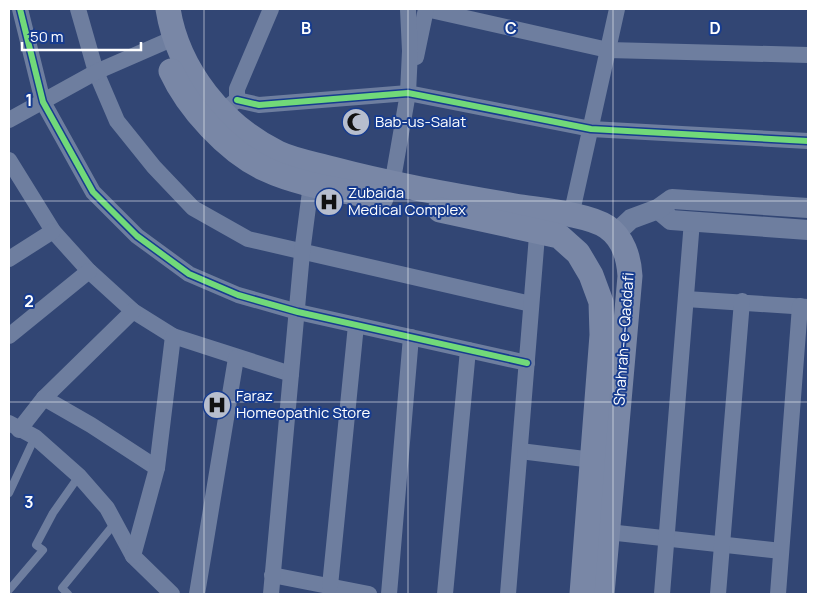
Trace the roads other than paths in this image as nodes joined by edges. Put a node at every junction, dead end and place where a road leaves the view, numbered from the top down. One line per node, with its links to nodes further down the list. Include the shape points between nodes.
1 (20, 9): 14 (street)
2 (78, 9): 12 (street)
3 (153, 9): 9 (main road, Shahrah-e-Qaddafi)
4 (168, 9): 9 (main road, Shahrah-e-Qaddafi)
5 (271, 9): 15 (street)
6 (408, 9): 13 (street)
7 (426, 9): 10 (street); 13 (street)
8 (617, 9): 10 (street)
9 (167, 41): 12 (street); 15 (main road, Shahrah-e-Qaddafi); 19 (main road, Shahrah-e-Qaddafi, via 174,75 197,111 221,137)
10 (608, 50): 11 (street); 17 (street)
11 (808, 55)
12 (96, 72): 14 (street); 32 (street, via 117,120 154,167 193,208 248,238)
13 (408, 93): 15 (street); 17 (street); 23 (street)
14 (43, 102): 16 (street); 40 (street, via 94,192 137,236 189,274 238,295)
15 (229, 106): 19 (main road, Shahrah-e-Qaddafi, via 254,140)
16 (9, 120)
17 (591, 128): 18 (street); 26 (street)
18 (808, 142)
19 (259, 154): 21 (main road, Shahrah-e-Qaddafi, via 265,169); 23 (main road, Shahrah-e-Qaddafi, via 281,155)
20 (9, 160): 22 (street)
21 (311, 184): 27 (main road, Shahrah-e-Qaddafi); 32 (street)
22 (15, 185): 30 (street)
23 (392, 185): 27 (main road, Shahrah-e-Qaddafi)
24 (808, 208): 25 (street, via 672,199)
25 (658, 209): 28 (street, via 671,220); 31 (street, via 638,215)
26 (571, 216): 27 (main road, Shahrah-e-Qaddafi); 31 (main road, Shahrah-e-Qaddafi, via 601,224)
27 (538, 220): 37 (street); 53 (main road, Shahrah-e-Qaddafi, via 578,253 601,302 602,335)
28 (692, 221): 29 (street); 35 (street)
29 (808, 230)
30 (53, 231): 33 (street); 34 (street)
31 (615, 234): 58 (main road, Shahrah-e-Qaddafi, via 626,255 630,276)
32 (302, 252): 37 (street); 40 (street)
33 (9, 259)
34 (89, 271): 39 (street); 42 (street)
35 (686, 299): 36 (street); 59 (street)
36 (742, 301): 38 (street); 60 (street)
37 (531, 304): 47 (street)
38 (804, 306): 61 (street)
39 (133, 311): 43 (street); 49 (street)
40 (298, 312): 41 (street); 48 (street)
41 (356, 325): 44 (street); 64 (street)
42 (9, 336)
43 (173, 336): 46 (street); 54 (street)
44 (411, 337): 45 (street); 71 (street)
45 (468, 350): 47 (street); 72 (street)
46 (236, 358): 48 (street); 68 (street)
47 (527, 363): 52 (street)
48 (290, 374): 63 (street)
49 (44, 398): 50 (street); 54 (street)
50 (14, 426): 51 (street)
51 (35, 437): 55 (street); 56 (lane)
52 (520, 451): 53 (street); 73 (street)
53 (593, 460): 74 (main road, Shahrah-e-Qaddafi)
54 (157, 468): 62 (street)
55 (79, 476): 57 (street); 65 (lane, via 36,545 43,550)
56 (9, 493)
57 (116, 523): 62 (street); 66 (lane, via 62,588)
58 (608, 532): 59 (street); 75 (main road, Shahrah-e-Qaddafi)
59 (666, 539): 60 (street); 76 (street)
60 (722, 545): 61 (street); 77 (street)
61 (780, 552): 78 (street)
62 (133, 556): 67 (street)
63 (272, 575): 64 (street); 69 (street)
64 (330, 586): 70 (street)
65 (9, 590)
66 (68, 594)
67 (172, 594)
68 (197, 594)
69 (271, 594)
70 (369, 594)
71 (389, 594)
72 (444, 594)
73 (508, 594)
74 (582, 594)
75 (602, 594)
76 (662, 594)
77 (718, 594)
78 (778, 594)

